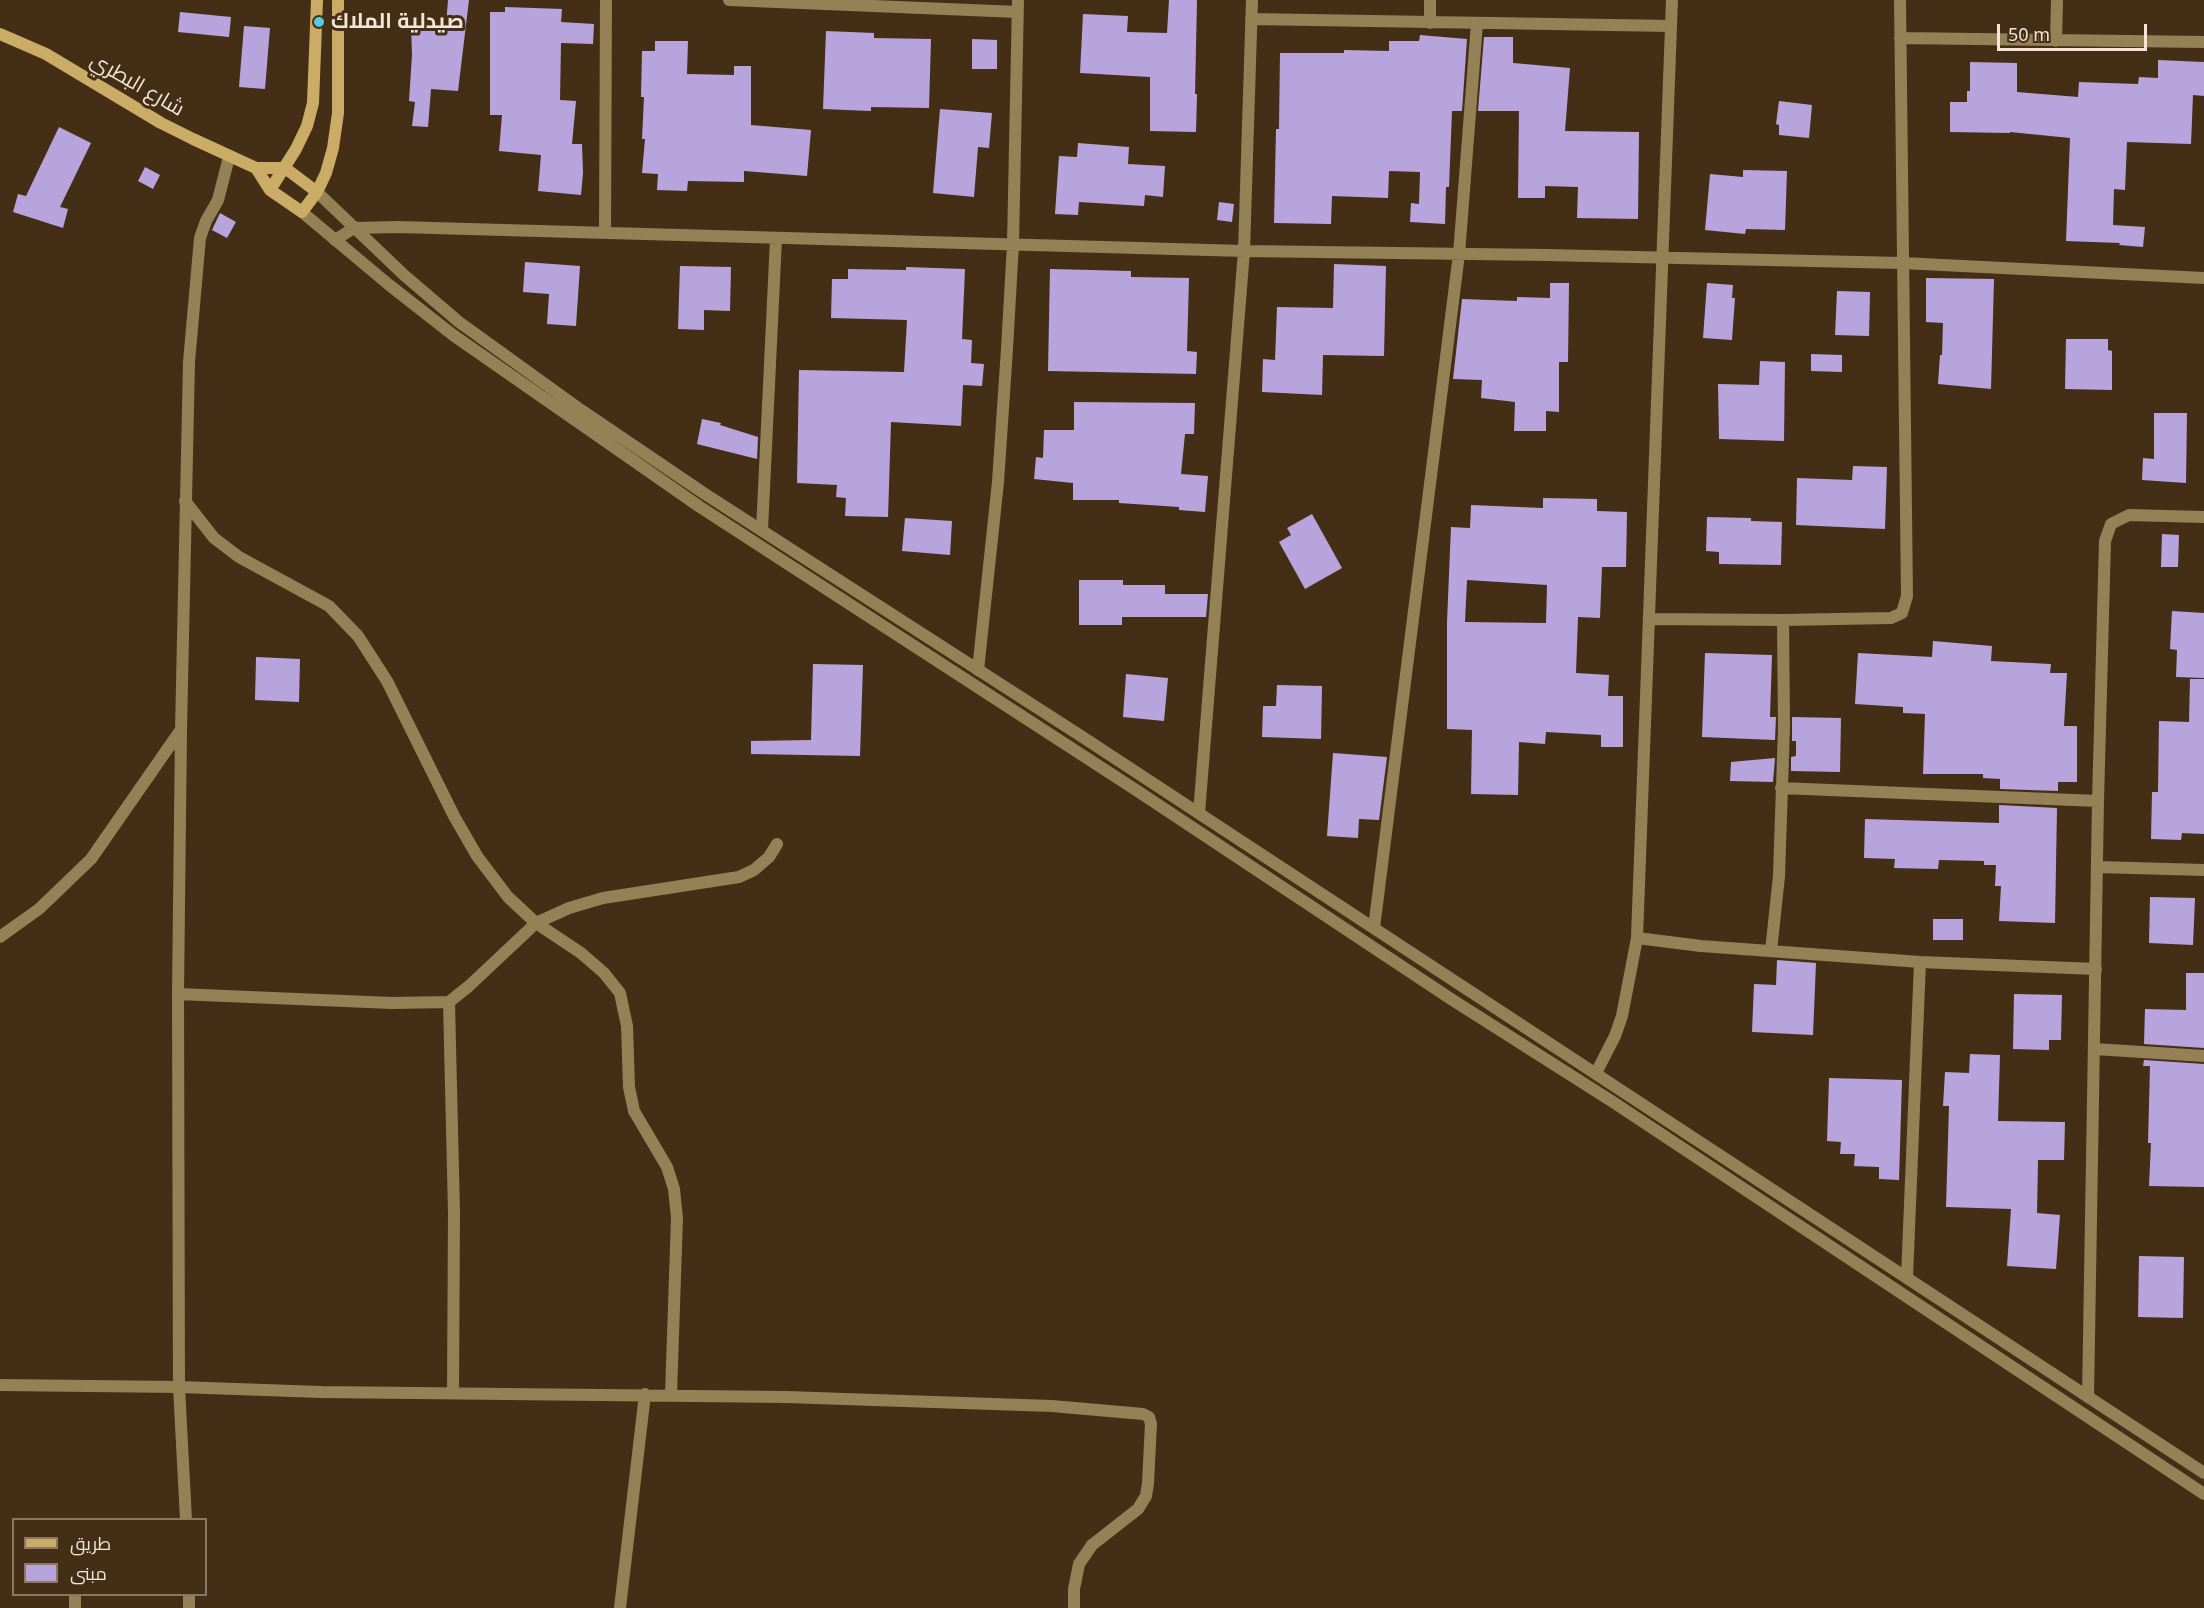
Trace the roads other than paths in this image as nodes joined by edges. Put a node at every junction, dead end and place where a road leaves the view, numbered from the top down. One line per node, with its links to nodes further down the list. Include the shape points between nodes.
1 (317, 0): 22 (main road, via 313,103 307,126)
2 (338, 0): 24 (main road, via 338,113 333,148)
3 (606, 0): 27 (street)
4 (729, 0): 10 (street)
5 (1252, 0): 12 (street)
6 (1430, 0): 13 (street)
7 (1672, 0): 15 (street)
8 (1900, 0): 17 (street)
9 (2057, 0): 18 (street)
10 (772, 1): 11 (street)
11 (1018, 6): 30 (street)
12 (1251, 19): 13 (street); 31 (street)
13 (1430, 23): 14 (street)
14 (1477, 23): 15 (street); 32 (street)
15 (1671, 26): 33 (street)
16 (0, 34): 20 (main road, شارع البطري, via 46,54 161,123)
17 (1900, 38): 18 (street); 34 (street)
18 (2056, 41): 19 (street)
19 (2204, 42)
20 (229, 157): 21 (main road, شارع البطري); 36 (street, via 218,200 200,238 189,362)
21 (256, 168): 22 (main road); 23 (main road)
22 (285, 168): 23 (main road); 24 (main road)
23 (270, 190): 25 (main road)
24 (317, 192): 25 (main road); 26 (street)
25 (302, 212): 29 (street)
26 (354, 228): 27 (street); 29 (street); 38 (street, via 459,321 581,410)
27 (605, 233): 28 (street)
28 (776, 239): 30 (street); 38 (street)
29 (335, 240): 58 (street, via 453,335 700,507)
30 (1012, 244): 31 (street); 41 (street, via 998,482)
31 (1244, 251): 32 (street); 45 (street)
32 (1459, 254): 33 (street); 50 (street)
33 (1663, 257): 34 (street); 39 (street)
34 (1902, 263): 35 (street); 40 (street, via 1907,596 1902,613 1891,618)
35 (2204, 278)
36 (185, 501): 42 (street); 49 (street, via 214,538 239,557 329,606 357,636 387,681 477,856 507,897)
37 (2204, 517): 44 (street, via 2129,515 2111,524 2106,542)
38 (762, 530): 41 (street)
39 (1650, 619): 40 (street); 52 (street)
40 (1783, 620): 43 (street)
41 (978, 670): 45 (street)
42 (181, 730): 51 (street, via 91,858 39,909); 57 (street)
43 (1782, 788): 44 (street); 53 (street)
44 (2098, 801): 47 (street)
45 (1199, 813): 50 (street)
46 (777, 844): 49 (street, via 769,858 739,877 603,898)
47 (2097, 867): 48 (street); 55 (street)
48 (2204, 870)
49 (536, 923): 59 (street); 68 (street, via 581,952 620,993 627,1026 629,1087 634,1111 667,1167 675,1189)
50 (1374, 928): 56 (street)
51 (0, 937)
52 (1637, 938): 53 (street); 62 (street, via 1622,1016)
53 (1771, 951): 54 (street)
54 (1920, 962): 55 (street); 63 (street)
55 (2096, 969): 60 (street)
56 (1460, 985): 58 (street); 62 (street)
57 (178, 993): 59 (street); 65 (street)
58 (1451, 999): 71 (street)
59 (449, 1002): 66 (street)
60 (2095, 1049): 61 (street); 69 (street)
61 (2204, 1056)
62 (1596, 1073): 63 (street)
63 (1906, 1277): 69 (street)
64 (0, 1385): 65 (street)
65 (179, 1387): 66 (street); 72 (street)
66 (453, 1392): 67 (street)
67 (645, 1394): 68 (street); 73 (street)
68 (671, 1394): 74 (street, via 1052,1406 1149,1417 1146,1496 1138,1509 1092,1545 1079,1564)
69 (2088, 1397): 70 (street)
70 (2204, 1473)
71 (2204, 1494)
72 (186, 1518)
73 (620, 1608)
74 (1074, 1608)

